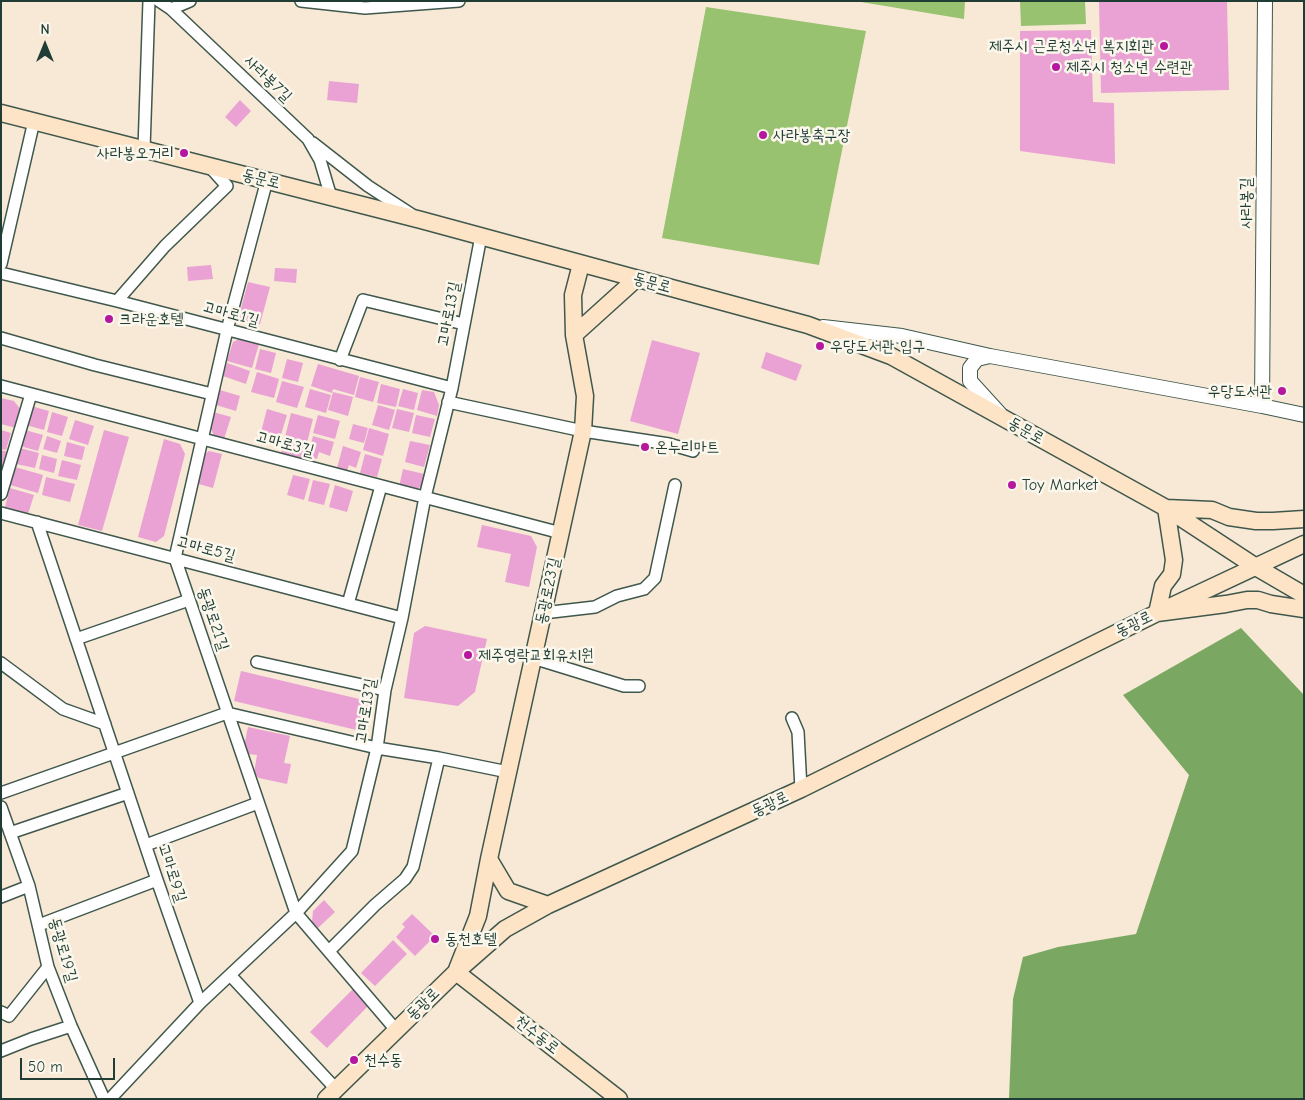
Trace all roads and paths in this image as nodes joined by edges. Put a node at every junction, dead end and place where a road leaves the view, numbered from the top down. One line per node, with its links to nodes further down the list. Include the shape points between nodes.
1 (149, 1): 11 (street)
2 (158, 1): 7 (street, 사라봉7길)
3 (190, 1): 7 (street)
4 (301, 1): 5 (street, via 365,8)
5 (459, 1)
6 (1265, 1): 36 (street, 사라봉길)
7 (172, 9): 10 (street, 사라봉7길)
8 (1, 113): 9 (main road, 동문로)
9 (34, 121): 11 (main road, 동문로); 16 (street)
10 (308, 139): 14 (street, 사라봉7길, via 320,160); 17 (street, via 368,186)
11 (144, 149): 12 (main road, 동문로)
12 (209, 165): 13 (main road, 동문로); 23 (street, via 227,186 165,246)
13 (267, 180): 14 (main road, 동문로); 26 (street)
14 (331, 197): 17 (main road, 동문로)
15 (1, 208): 16 (street)
16 (14, 211): 19 (street)
17 (421, 220): 18 (main road, 동문로)
18 (481, 236): 20 (main road, 동문로); 24 (street, 고마로13길)
19 (1, 264)
20 (581, 264): 22 (main road, 동문로); 27 (main road, 동광로23길, via 573,295)
21 (1, 272): 23 (street, 고마로1길)
22 (636, 279): 25 (main road, 동문로); 27 (main road)
23 (117, 301): 26 (street, 고마로1길)
24 (464, 324): 30 (street, via 363,300); 32 (street, 고마로13길)
25 (808, 325): 29 (street, via 902,336); 38 (main road, 동문로, via 891,356)
26 (227, 330): 30 (street, 고마로1길); 34 (street)
27 (574, 335): 39 (main road, 동광로23길, via 585,396)
28 (1, 338): 34 (street)
29 (990, 356): 36 (street); 38 (street, via 978,359 970,368 970,381)
30 (340, 360): 32 (street, 고마로1길)
31 (1, 386): 33 (street, 고마로3길)
32 (452, 388): 35 (street, 고마로13길)
33 (31, 394): 40 (street, 고마로3길); 44 (street)
34 (212, 394): 40 (street)
35 (448, 402): 39 (street); 45 (street, 고마로13길)
36 (1262, 406): 37 (street)
37 (1304, 415)
38 (1005, 419): 46 (main road, 동문로)
39 (583, 431): 41 (street, via 669,444); 50 (main road, 동광로23길)
40 (202, 439): 43 (street, 고마로3길); 52 (street)
41 (693, 451)
42 (675, 485): 58 (street, via 655,578 644,589 617,596 594,607)
43 (381, 486): 45 (street, 고마로3길); 56 (street)
44 (1, 494)
45 (426, 497): 50 (street, 고마로3길); 60 (street, 고마로13길)
46 (1166, 508): 48 (main road, via 1212,510 1256,522); 53 (main road, 동문로); 59 (main road, via 1174,560 1172,574 1163,586)
47 (1, 513): 49 (street, 고마로5길)
48 (1304, 519)
49 (37, 522): 52 (street, 고마로5길); 61 (street, 고마로9길)
50 (561, 533): 58 (main road, 동광로23길)
51 (1304, 544): 53 (main road, 동광로)
52 (175, 558): 55 (street, 동광로21길); 56 (street, 고마로5길)
53 (1256, 567): 54 (main road, 동문로); 59 (main road, 동광로)
54 (1304, 595)
55 (189, 600): 61 (street); 67 (street, 동광로21길)
56 (348, 604): 60 (street, 고마로5길)
57 (1304, 609): 59 (main road, via 1247,600)
58 (543, 613): 62 (main road, 동광로23길)
59 (1157, 613): 74 (main road, 동광로)
60 (402, 618): 66 (street, 고마로13길)
61 (76, 639): 69 (street, 고마로9길)
62 (533, 658): 65 (street, via 624,686); 73 (main road, 동광로23길)
63 (257, 662): 66 (street)
64 (1, 663): 69 (street, via 63,709)
65 (639, 686)
66 (385, 690): 70 (street, 고마로13길)
67 (227, 713): 70 (street); 71 (street); 77 (street, 동광로21길)
68 (792, 718): 74 (street, via 798,732)
69 (105, 724): 71 (street, 고마로9길)
70 (377, 748): 72 (street); 86 (street, 고마로13길, via 352,851)
71 (114, 753): 75 (street); 76 (street, 고마로9길)
72 (439, 758): 73 (street); 88 (street, via 413,867 405,879)
73 (508, 772): 81 (main road, 동광로23길)
74 (801, 789): 85 (main road, 동광로)
75 (1, 793)
76 (128, 793): 79 (street); 80 (street, 고마로9길)
77 (258, 803): 80 (street); 86 (street, 동광로21길)
78 (1, 807): 79 (street, 동광로19길)
79 (10, 833): 83 (street, 동광로19길)
80 (146, 845): 82 (street, 고마로9길)
81 (489, 859): 85 (main road, via 508,892); 90 (main road, 동광로23길, via 478,916)
82 (157, 880): 87 (street); 92 (street, 고마로9길)
83 (29, 886): 84 (street); 87 (street, 동광로19길)
84 (1, 897)
85 (548, 905): 90 (main road, 동광로, via 505,929)
86 (296, 914): 88 (street, 동광로21길); 91 (street, 고마로13길)
87 (39, 925): 89 (street, 동광로19길)
88 (329, 951): 95 (street, 동광로21길)
89 (48, 967): 93 (street, via 10,1016); 94 (street, 동광로19길)
90 (456, 972): 95 (main road, 동광로); 100 (main road, 천수동로)
91 (230, 975): 92 (street, 고마로13길); 97 (street)
92 (200, 1003): 99 (street, 고마로13길)
93 (1, 1012)
94 (72, 1026): 96 (street); 98 (street, 동광로19길)
95 (396, 1030): 97 (main road, 동광로)
96 (1, 1051)
97 (331, 1094)
98 (104, 1099)
99 (110, 1099)
100 (619, 1099)

